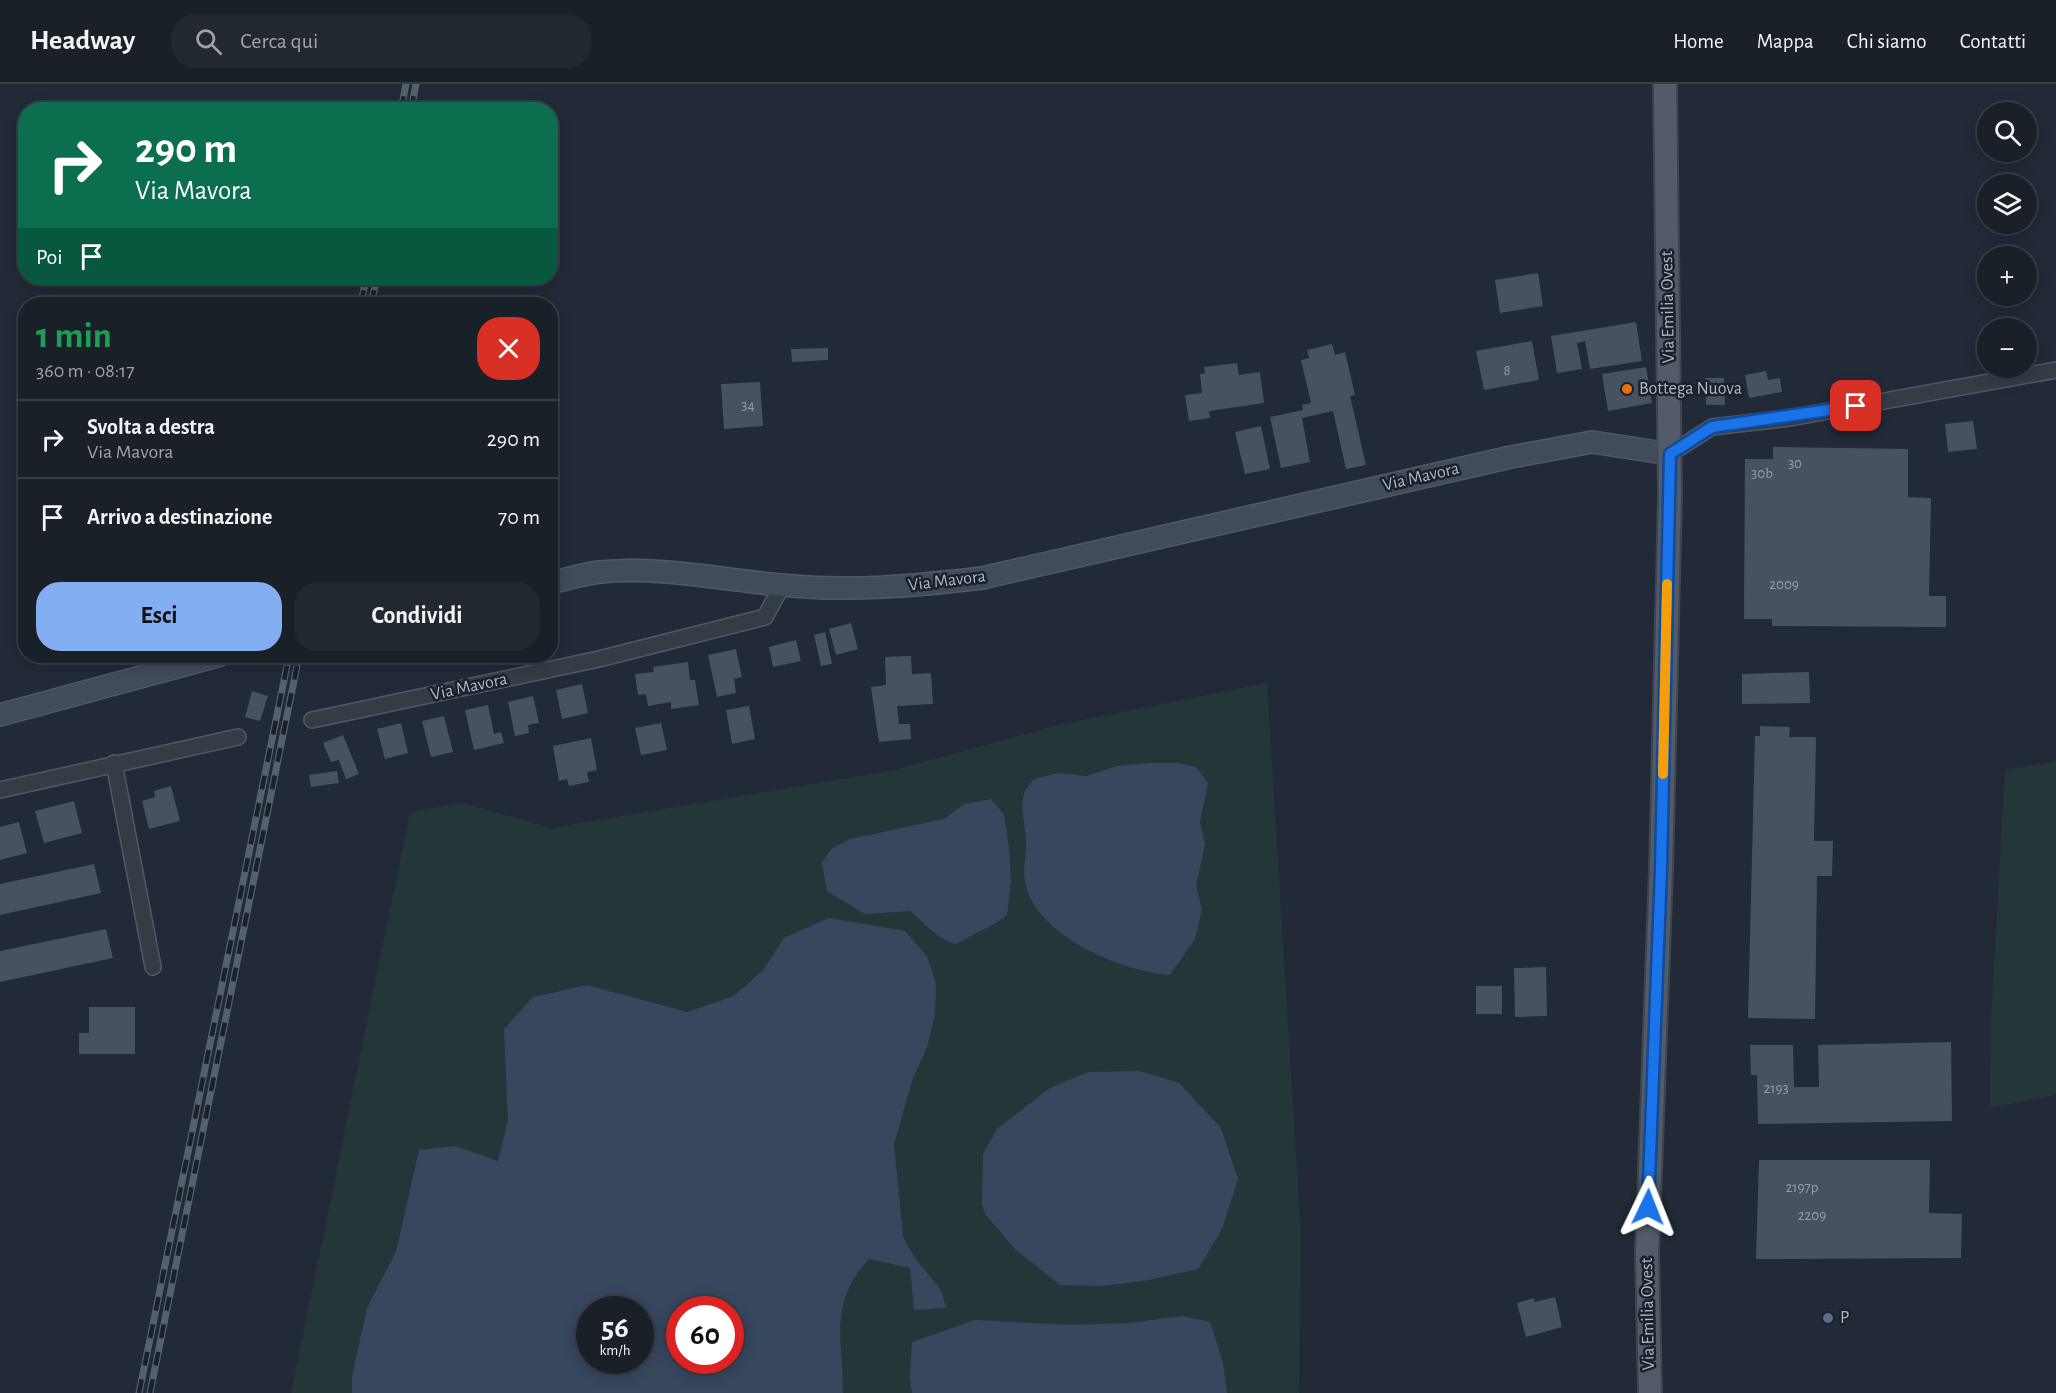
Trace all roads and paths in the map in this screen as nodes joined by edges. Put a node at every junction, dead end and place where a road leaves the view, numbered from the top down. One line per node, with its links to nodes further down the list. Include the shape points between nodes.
1 (1665, 84): 3 (main road, Via Emilia Ovest)
2 (2056, 369): 3 (street, via 1790,418 1712,427)
3 (1670, 454): 5 (street, Via Mavora, via 1592,442 1465,467 982,578 907,587); 13 (main road, Via Emilia Ovest, via 1647,1253)
4 (558, 581): 5 (street, Via Mavora, via 612,573 694,574)
5 (782, 586): 8 (street, Via Mavora, via 765,617 599,659)
6 (187, 663): 7 (street)
7 (0, 715)
8 (312, 720)
9 (238, 737): 10 (street)
10 (114, 763): 11 (street); 12 (street)
11 (0, 790)
12 (153, 967)
13 (1650, 1393)

